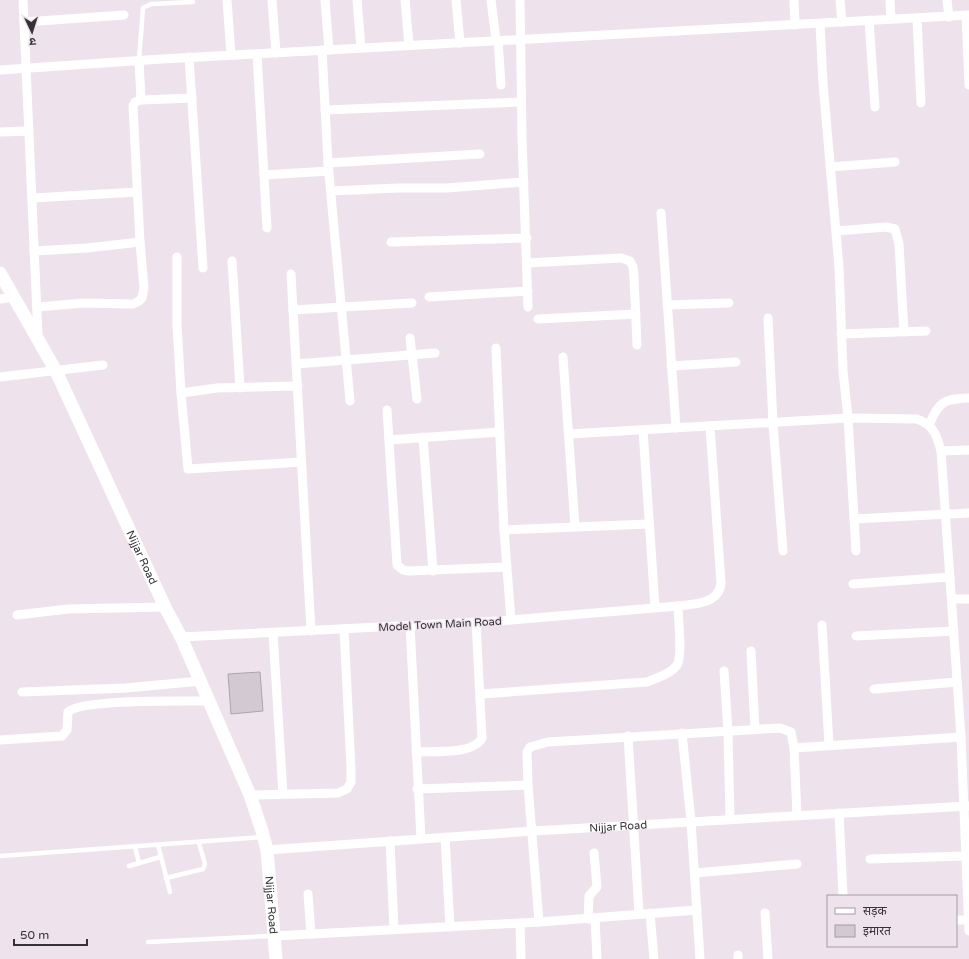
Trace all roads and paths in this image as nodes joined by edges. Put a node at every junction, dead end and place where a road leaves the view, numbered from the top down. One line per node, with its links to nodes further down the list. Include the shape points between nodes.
1 (23, 0): 21 (street)
2 (227, 0): 33 (street)
3 (272, 0): 31 (street)
4 (325, 0): 30 (street)
5 (357, 0): 29 (street)
6 (405, 0): 28 (street)
7 (456, 0): 27 (street)
8 (492, 0): 25 (street)
9 (520, 0): 26 (street)
10 (794, 0): 24 (street)
11 (840, 0): 22 (street)
12 (890, 0): 19 (street)
13 (948, 0): 17 (street)
14 (193, 2): 35 (lane, via 151,4 143,8)
15 (124, 15): 21 (street)
16 (967, 15): 17 (street); 38 (street)
17 (948, 17): 18 (street)
18 (917, 18): 19 (street); 44 (street)
19 (891, 19): 20 (street)
20 (869, 20): 22 (street); 45 (street)
21 (24, 22): 36 (street)
22 (842, 22): 23 (street)
23 (820, 24): 24 (street); 52 (street)
24 (795, 25): 26 (street)
25 (497, 40): 26 (street); 27 (street); 40 (street)
26 (521, 40): 43 (street)
27 (460, 43): 28 (street)
28 (409, 46): 29 (street)
29 (362, 48): 30 (street)
30 (326, 50): 31 (street); 46 (street)
31 (276, 52): 32 (street)
32 (257, 54): 33 (street); 53 (street)
33 (230, 55): 34 (street)
34 (189, 57): 35 (street); 41 (street)
35 (139, 60): 36 (street); 42 (street)
36 (26, 68): 37 (street); 47 (street)
37 (0, 70)
38 (969, 76): 39 (street)
39 (969, 84)
40 (501, 86)
41 (192, 98): 42 (street); 68 (street)
42 (141, 100): 56 (street, via 133,106)
43 (521, 102): 46 (street); 54 (street)
44 (921, 103)
45 (875, 107)
46 (326, 110): 51 (street)
47 (29, 131): 48 (street); 57 (street)
48 (0, 132)
49 (480, 154): 51 (street)
50 (895, 162): 52 (street)
51 (329, 167): 53 (street); 55 (street)
52 (830, 167): 60 (street)
53 (264, 175): 59 (street)
54 (524, 182): 55 (street, via 448,188); 61 (street)
55 (331, 191): 80 (street)
56 (137, 192): 57 (street); 62 (street)
57 (33, 198): 64 (street)
58 (661, 213): 77 (street)
59 (267, 228)
60 (836, 232): 86 (street, via 886,227 895,229 899,244); 87 (street)
61 (527, 238): 63 (street); 67 (street)
62 (140, 242): 64 (street); 78 (street, via 144,294 139,301 133,304 84,303)
63 (391, 242)
64 (34, 251): 78 (street)
65 (177, 257): 104 (street, via 176,297)
66 (232, 260): 103 (street)
67 (527, 263): 71 (street); 82 (street, via 621,258 630,260 633,267)
68 (203, 268)
69 (0, 272): 72 (street, Nijjar Road)
70 (291, 274): 81 (street)
71 (528, 291): 73 (street); 79 (street)
72 (15, 297): 74 (street); 88 (street, Nijjar Road)
73 (429, 297)
74 (0, 298)
75 (412, 303): 80 (street)
76 (729, 303): 77 (street)
77 (667, 305): 99 (street)
78 (37, 307): 88 (street)
79 (528, 307)
80 (342, 308): 81 (street); 95 (street)
81 (293, 310): 97 (street)
82 (636, 314): 84 (street); 90 (street)
83 (768, 318): 110 (street)
84 (538, 319)
85 (926, 331): 86 (street)
86 (904, 332): 87 (street)
87 (841, 334): 109 (street)
88 (38, 338): 100 (street, Nijjar Road)
89 (410, 338): 93 (street)
90 (637, 345)
91 (496, 348): 115 (street)
92 (435, 353): 93 (street)
93 (413, 355): 95 (street); 106 (street)
94 (564, 357): 116 (street)
95 (346, 360): 97 (street); 107 (street)
96 (736, 362): 99 (street)
97 (296, 364): 102 (street)
98 (104, 365): 100 (street)
99 (672, 366): 113 (street)
100 (56, 371): 101 (street); 137 (street, Nijjar Road)
101 (0, 376)
102 (298, 386): 103 (street); 121 (street)
103 (240, 388): 104 (street)
104 (181, 393): 121 (street, via 188,469)
105 (969, 398): 111 (street, via 949,399 941,404 934,412)
106 (417, 399)
107 (350, 401)
108 (387, 410): 118 (street)
109 (848, 418): 110 (street); 111 (street, via 906,418 917,419); 124 (street)
110 (773, 423): 112 (street); 128 (street)
111 (929, 425): 120 (street, via 936,434)
112 (710, 426): 113 (street); 136 (street, Model Town Main Road, via 721,583 716,596 698,603)
113 (676, 428): 114 (street)
114 (643, 430): 116 (street); 125 (street)
115 (500, 432): 117 (street); 127 (street)
116 (569, 434): 126 (street)
117 (423, 437): 118 (street); 131 (street)
118 (389, 440): 131 (street, via 397,565 408,571)
119 (969, 450): 120 (street)
120 (941, 451): 123 (street)
121 (301, 462): 145 (street)
122 (969, 513): 123 (street)
123 (945, 515): 124 (street); 132 (street)
124 (854, 519): 129 (street)
125 (649, 524): 126 (street); 138 (street)
126 (575, 526): 127 (street)
127 (504, 530): 130 (street)
128 (783, 551)
129 (856, 551)
130 (507, 566): 131 (street); 140 (street)
131 (433, 571)
132 (950, 577): 133 (street); 134 (street)
133 (853, 584)
134 (952, 599): 135 (street); 146 (street)
135 (969, 599)
136 (678, 606): 138 (street, Model Town Main Road); 156 (street, via 680,655 677,665 667,674 647,682)
137 (165, 607): 139 (street, via 68,609); 149 (street, Nijjar Road)
138 (655, 607): 140 (street, Model Town Main Road)
139 (17, 615)
140 (511, 620): 141 (street, Model Town Main Road)
141 (476, 622): 143 (street, Model Town Main Road); 156 (street)
142 (822, 625): 164 (street)
143 (410, 626): 144 (street, Model Town Main Road); 166 (street)
144 (344, 629): 145 (street, Model Town Main Road); 169 (street, via 351,782 347,789 338,793)
145 (311, 631): 147 (street, Model Town Main Road)
146 (954, 631): 148 (street); 153 (street)
147 (273, 633): 149 (street, Model Town Main Road); 169 (street)
148 (856, 636)
149 (181, 637): 152 (street, Nijjar Road)
150 (751, 651): 158 (street)
151 (724, 671): 159 (street)
152 (201, 681): 155 (street, via 126,688); 157 (street, Nijjar Road)
153 (957, 682): 154 (street); 162 (street)
154 (874, 689)
155 (22, 692)
156 (481, 694): 166 (street, via 482,738 478,745 464,750)
157 (208, 701): 163 (street, via 76,707 68,712 67,730 62,736); 170 (street, Nijjar Road)
158 (755, 730): 159 (street); 165 (street, via 786,729 791,732)
159 (728, 732): 160 (street); 174 (street)
160 (682, 733): 161 (street); 175 (street)
161 (628, 736): 167 (street, via 548,742 530,746 527,752); 176 (street)
162 (961, 737): 164 (street); 171 (street)
163 (0, 740)
164 (829, 745): 165 (street)
165 (794, 748): 173 (street)
166 (416, 752): 168 (street)
167 (528, 785): 168 (street); 177 (street)
168 (417, 789): 180 (street)
169 (283, 794): 170 (street)
170 (250, 795): 178 (street, Nijjar Road)
171 (966, 806): 172 (street, Nijjar Road); 188 (street)
172 (839, 813): 173 (street, Nijjar Road); 198 (street)
173 (797, 815): 174 (street, Nijjar Road)
174 (730, 819): 175 (street, Nijjar Road)
175 (691, 821): 176 (street, Nijjar Road); 194 (street)
176 (633, 825): 177 (street, Nijjar Road); 200 (street)
177 (533, 831): 179 (street, Nijjar Road); 206 (street)
178 (263, 837): 182 (lane); 185 (street, Nijjar Road)
179 (445, 837): 180 (street, Nijjar Road); 208 (street)
180 (421, 839): 181 (street, Nijjar Road)
181 (390, 841): 185 (street, Nijjar Road); 209 (street)
182 (199, 843): 183 (lane); 195 (lane, via 205,864 203,869)
183 (158, 845): 184 (lane); 189 (lane)
184 (135, 847): 187 (lane); 191 (lane)
185 (267, 850): 212 (street, Nijjar Road)
186 (594, 853): 203 (street, via 597,887 589,896)
187 (0, 856)
188 (966, 856): 190 (street); 205 (street)
189 (160, 857): 191 (lane); 195 (lane)
190 (870, 859)
191 (139, 863): 193 (lane)
192 (797, 864): 194 (street)
193 (129, 866)
194 (695, 872): 199 (street)
195 (166, 878): 196 (lane)
196 (170, 892)
197 (308, 894): 211 (street)
198 (843, 895)
199 (697, 910): 201 (street); 218 (street)
200 (639, 913): 201 (street); 203 (street)
201 (650, 913): 217 (street)
202 (765, 913): 219 (street)
203 (591, 918): 206 (street); 216 (street)
204 (957, 920): 205 (street)
205 (969, 920): 210 (street)
206 (539, 922): 207 (street)
207 (520, 923): 208 (street); 215 (street)
208 (450, 927): 209 (street)
209 (394, 929): 211 (street)
210 (969, 930)
211 (311, 934): 212 (street)
212 (274, 936): 213 (lane); 214 (street, Nijjar Road)
213 (148, 942)
214 (276, 959)
215 (521, 959)
216 (597, 959)
217 (654, 959)
218 (700, 959)
219 (768, 959)

